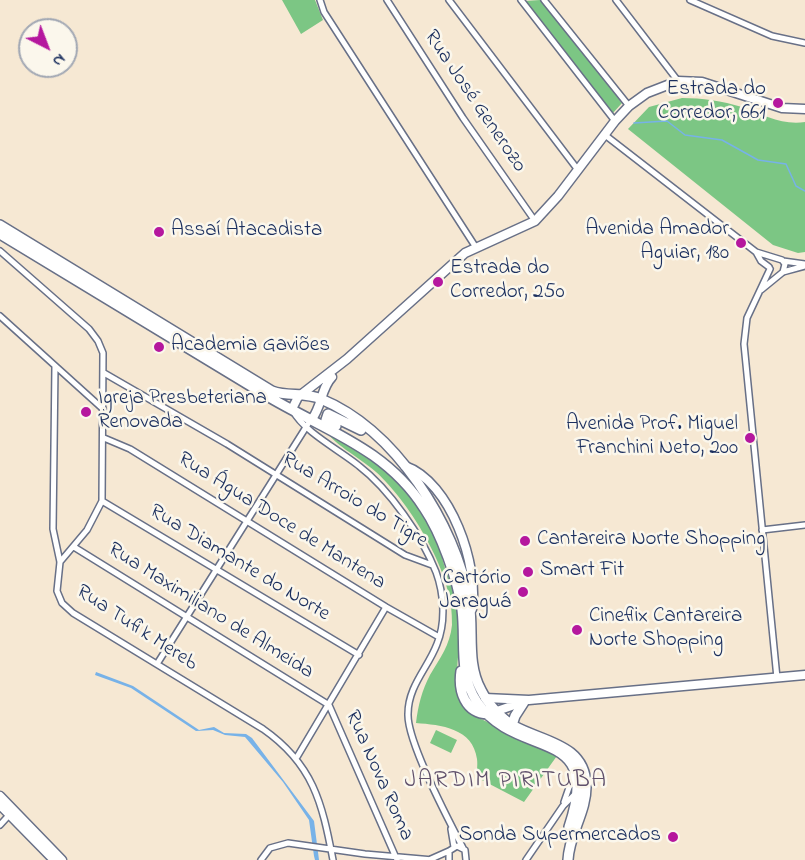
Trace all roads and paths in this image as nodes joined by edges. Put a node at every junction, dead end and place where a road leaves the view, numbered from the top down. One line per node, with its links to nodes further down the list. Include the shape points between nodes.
1 (320, 0): 18 (street, via 324,12)
2 (387, 0): 15 (street, Rua José Generozo)
3 (449, 0): 14 (street)
4 (520, 0): 12 (street)
5 (544, 0): 10 (street)
6 (616, 0): 9 (street)
7 (690, 0): 8 (street, via 772,36)
8 (805, 43)
9 (678, 81): 10 (main road, via 660,86); 11 (main road, via 720,86 774,105)
10 (629, 106): 12 (main road)
11 (805, 109)
12 (615, 122): 13 (main road)
13 (605, 135): 14 (main road); 20 (street)
14 (578, 170): 15 (main road)
15 (535, 221): 18 (main road)
16 (0, 225): 30 (main road, via 272,391)
17 (0, 234): 33 (main road)
18 (475, 246): 26 (main road)
19 (0, 250): 29 (street, via 93,335 103,352)
20 (756, 252): 21 (street); 23 (street)
21 (779, 260): 22 (street); 23 (street); 24 (street, via 784,264)
22 (805, 265): 24 (street)
23 (770, 268): 24 (street); 25 (street)
24 (781, 273): 25 (street)
25 (761, 290): 42 (street, via 747,318 744,344)
26 (400, 310): 30 (main road); 31 (main road, via 329,380)
27 (0, 316): 28 (street)
28 (55, 366): 32 (street); 44 (street, Rua Tufik Mereb, via 53,529)
29 (104, 373): 32 (street); 38 (street, Rua Arroio do Tigre)
30 (301, 394): 31 (main road); 33 (main road)
31 (322, 400): 34 (main road); 36 (main road)
32 (104, 409): 35 (street)
33 (292, 409): 34 (main road)
34 (309, 423): 37 (main road); 38 (street); 45 (street, via 379,484)
35 (104, 438): 39 (street); 40 (street, Rua Água Doce de Mantena, via 130,449)
36 (376, 438): 37 (main road, via 327,415 326,420 357,440); 54 (main road, via 405,466 429,498 447,534 466,590 472,666)
37 (366, 452): 57 (main road, via 380,458 397,474 415,494 432,523 461,607 460,683 465,700 476,711)
38 (276, 474): 40 (street); 45 (street, Rua Arroio do Tigre, via 405,555)
39 (102, 501): 43 (street); 46 (street, Rua Diamante do Norte)
40 (246, 520): 46 (street); 47 (street, Rua Água Doce de Mantena)
41 (805, 525): 42 (street)
42 (762, 530): 53 (street)
43 (74, 547): 44 (street); 48 (street, Rua Maximiliano de Almeida)
44 (60, 562): 51 (street, Rua Tufik Mereb, via 57,591 62,603)
45 (432, 565): 49 (street, via 441,592)
46 (215, 570): 48 (street); 50 (street, Rua Diamante do Norte)
47 (386, 607): 49 (street, Rua Água Doce de Mantena); 50 (street)
48 (186, 615): 51 (street); 56 (street, Rua Maximiliano de Almeida)
49 (439, 637): 67 (street, via 414,687 408,716 414,743)
50 (359, 655): 56 (street)
51 (157, 664): 59 (street, Rua Tufik Mereb, via 263,729)
52 (805, 675): 53 (main road)
53 (777, 678): 55 (main road)
54 (485, 698): 55 (main road); 57 (main road)
55 (527, 701): 57 (main road); 58 (main road)
56 (329, 705): 59 (street); 71 (street, Rua Nova Roma)
57 (492, 713): 58 (main road); 60 (main road, via 508,731 560,752)
58 (512, 725): 81 (main road, via 560,744 581,766 585,797)
59 (297, 757): 70 (street, Rua Tufik Mereb, via 324,811)
60 (575, 770): 61 (main road); 64 (street)
61 (579, 790): 64 (street); 80 (main road)
62 (0, 796): 65 (main road)
63 (0, 804): 65 (main road)
64 (563, 806): 79 (street)
65 (12, 813): 66 (street); 72 (main road); 73 (main road)
66 (0, 825)
67 (450, 825): 68 (street); 69 (street)
68 (463, 848): 69 (street); 78 (street)
69 (452, 849): 76 (street); 77 (street)
70 (328, 850): 71 (street); 74 (street, via 288,843 276,845); 75 (street, Rua Tufik Mereb)
71 (396, 859): 76 (street)
72 (54, 860)
73 (62, 860)
74 (261, 860)
75 (333, 860)
76 (432, 860)
77 (449, 860)
78 (466, 860)
79 (526, 860)
80 (562, 860)
81 (568, 860)

